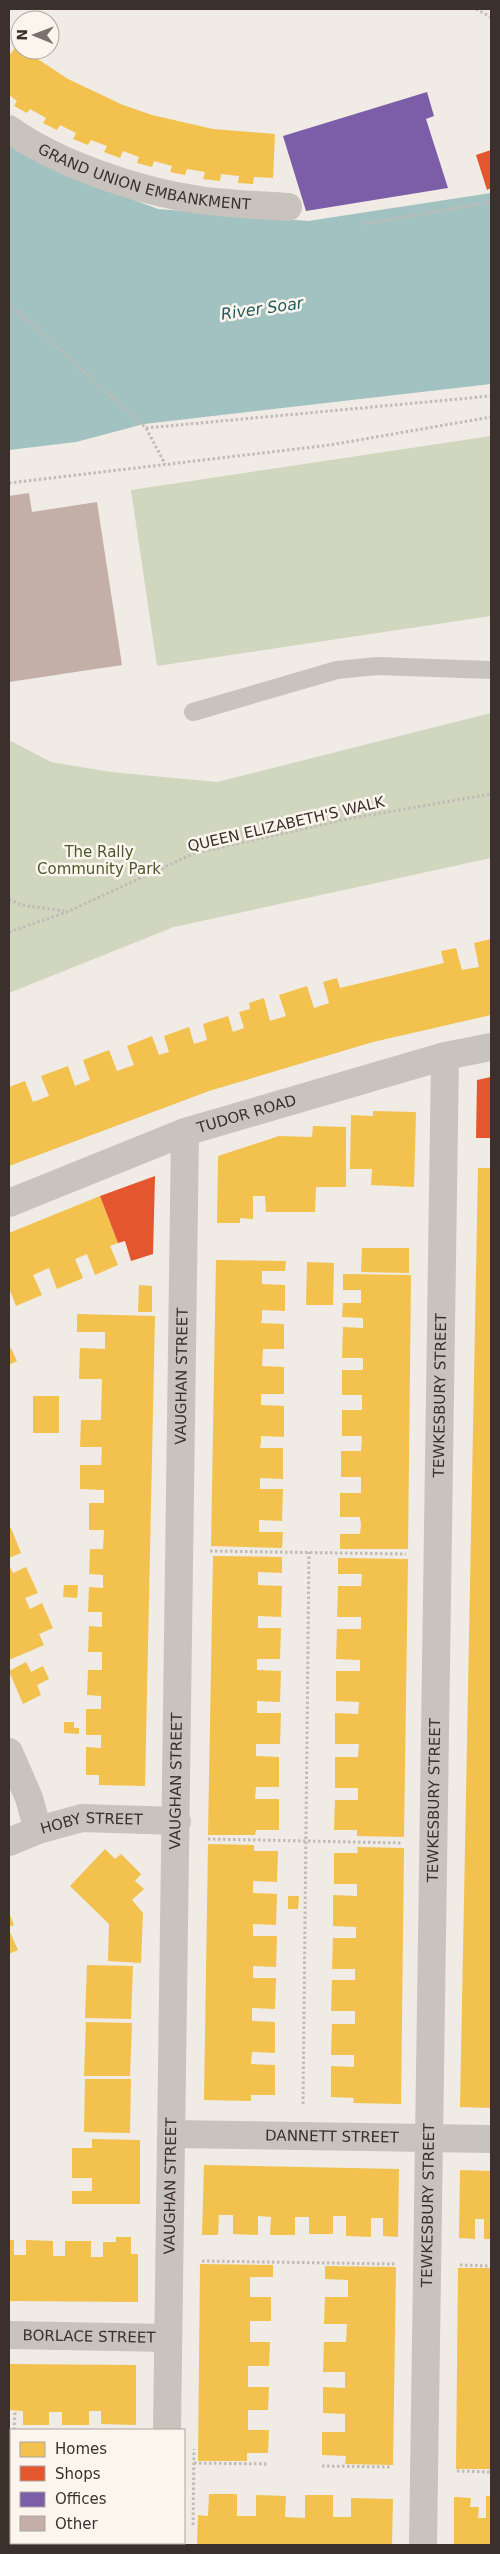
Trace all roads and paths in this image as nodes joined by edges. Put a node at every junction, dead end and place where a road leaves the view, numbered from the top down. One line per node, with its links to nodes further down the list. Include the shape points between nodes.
1 (476, 9): 2 (path)
2 (491, 17)
3 (9, 129): 5 (street, GRAND UNION EMBANKMENT, via 24,140 71,162 164,194)
4 (491, 202): 6 (path)
5 (288, 207)
6 (364, 224)
7 (9, 304): 10 (path)
8 (491, 396): 10 (path)
9 (491, 417): 11 (path, via 330,445)
10 (146, 428): 11 (path)
11 (165, 464): 12 (path)
12 (9, 483)
13 (491, 670): 14 (lane, via 377,666 337,670)
14 (193, 712)
15 (491, 794): 17 (path, QUEEN ELIZABETH'S WALK, via 348,819 195,853)
16 (9, 899): 17 (path, via 21,905)
17 (67, 912): 18 (path, QUEEN ELIZABETH'S WALK)
18 (9, 932)
19 (491, 1047): 20 (street, TUDOR ROAD)
20 (445, 1056): 21 (street, TUDOR ROAD); 35 (street, TEWKESBURY STREET)
21 (185, 1132): 22 (street, TUDOR ROAD); 27 (street, VAUGHAN STREET)
22 (9, 1203)
23 (204, 1551): 24 (path)
24 (309, 1552): 25 (path); 30 (path)
25 (414, 1554)
26 (9, 1752): 28 (street, via 29,1798)
27 (177, 1821): 28 (street, HOBY STREET, via 82,1818); 34 (street, VAUGHAN STREET)
28 (38, 1830): 31 (street, HOBY STREET)
29 (200, 1839): 30 (path)
30 (306, 1841): 32 (path); 33 (path)
31 (9, 1842)
32 (410, 1843)
33 (303, 2111)
34 (172, 2134): 35 (street, DANNETT STREET); 42 (street, VAUGHAN STREET)
35 (430, 2138): 36 (street, DANNETT STREET); 52 (street, TEWKESBURY STREET)
36 (491, 2139)
37 (196, 2261): 38 (path)
38 (396, 2264)
39 (454, 2265): 40 (path)
40 (491, 2266)
41 (9, 2335): 42 (street, BORLACE STREET)
42 (168, 2338): 45 (street, VAUGHAN STREET)
43 (15, 2410): 44 (path)
44 (14, 2429)
45 (167, 2429)
46 (194, 2463): 47 (path)
47 (269, 2464)
48 (322, 2466): 49 (path)
49 (401, 2468)
50 (450, 2471): 51 (path)
51 (491, 2472)
52 (423, 2545)

